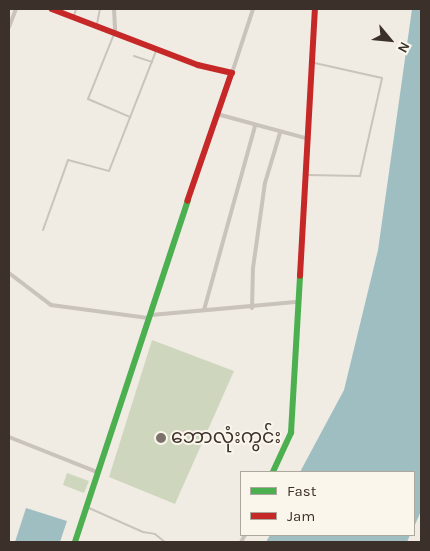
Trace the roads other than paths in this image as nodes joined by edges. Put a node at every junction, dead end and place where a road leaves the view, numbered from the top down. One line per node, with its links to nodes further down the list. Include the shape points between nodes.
1 (16, 9): 11 (street)
2 (52, 9): 8 (street)
3 (76, 9): 9 (lane)
4 (100, 9): 10 (lane)
5 (114, 9): 12 (street)
6 (253, 9): 17 (street)
7 (315, 9): 16 (street)
8 (60, 10): 9 (street)
9 (74, 16): 10 (street)
10 (97, 25): 12 (street)
11 (9, 27)
12 (115, 31): 13 (street); 19 (lane, via 88,99)
13 (157, 48): 15 (lane); 17 (street, via 198,65)
14 (134, 56): 15 (lane)
15 (152, 62): 19 (lane)
16 (312, 62): 22 (street); 23 (lane, via 382,78 360,176)
17 (232, 73): 18 (street)
18 (217, 114): 20 (street); 29 (street)
19 (130, 117): 24 (lane, via 109,171 68,160)
20 (255, 126): 21 (street); 28 (street)
21 (280, 132): 22 (street); 27 (street, via 264,193 253,268)
22 (309, 140): 23 (street)
23 (308, 175): 26 (street)
24 (42, 230)
25 (9, 273): 29 (street, via 51,305)
26 (300, 302): 27 (street); 31 (street, via 291,433)
27 (252, 308): 28 (street)
28 (204, 310): 29 (street)
29 (150, 316): 32 (street)
30 (9, 437): 32 (street)
31 (273, 471)
32 (97, 472): 33 (street)
33 (86, 507): 34 (street); 35 (lane, via 143,532 155,534)
34 (75, 542)
35 (165, 542)

